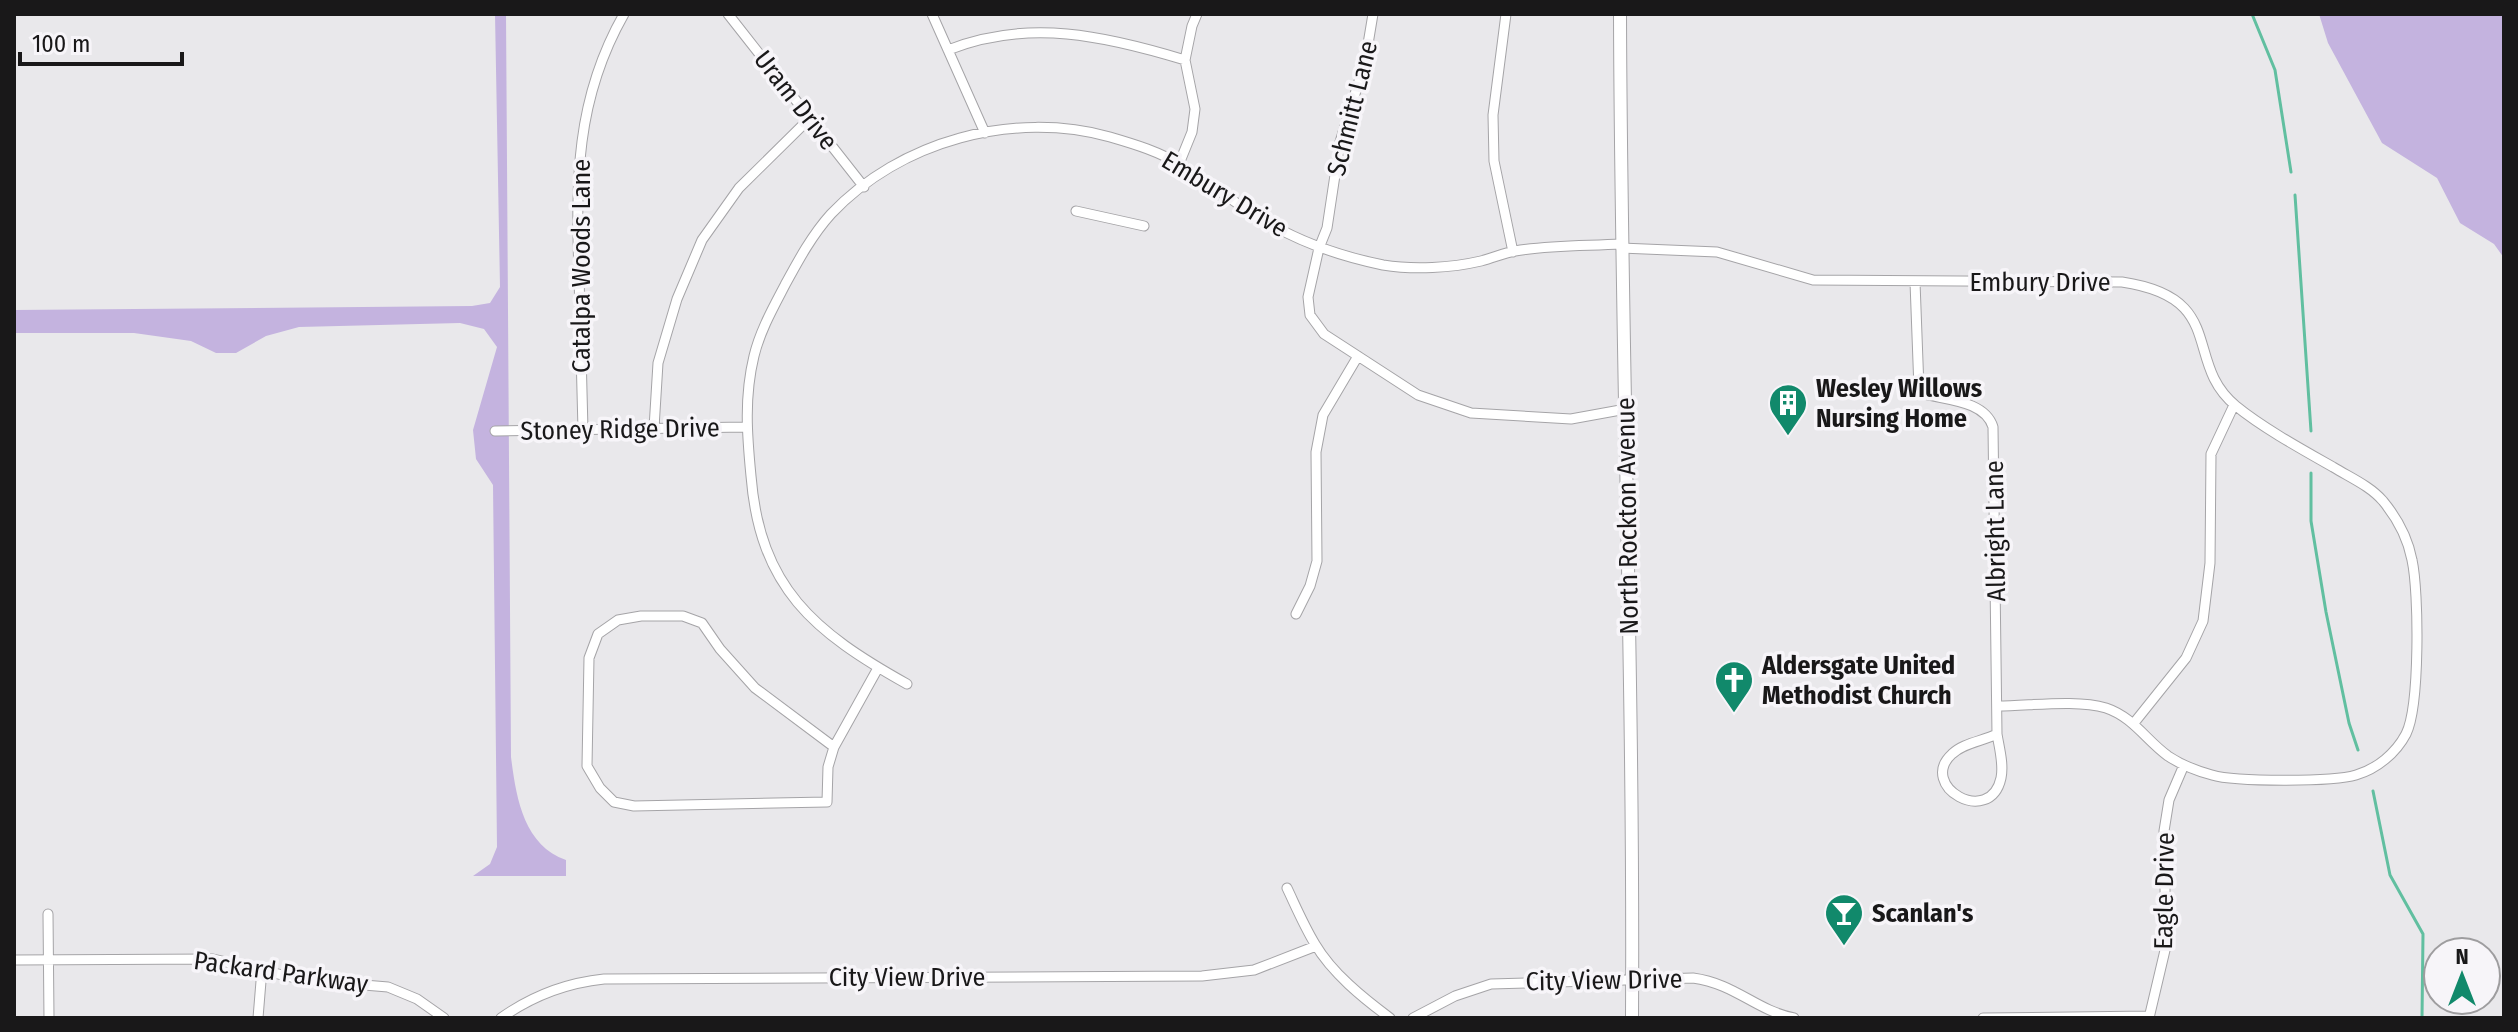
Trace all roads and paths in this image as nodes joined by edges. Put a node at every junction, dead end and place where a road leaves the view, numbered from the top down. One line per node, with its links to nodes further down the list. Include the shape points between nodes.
1 (624, 14): 25 (street, Catalpa Woods Lane, via 593,85 581,134 577,224)
2 (728, 14): 10 (street, Uram Drive)
3 (932, 14): 8 (street)
4 (1197, 14): 9 (street)
5 (1373, 14): 17 (street, Schmitt Lane)
6 (1506, 14): 18 (street, via 1493,115 1494,161)
7 (1620, 14): 16 (street, North Rockton Avenue)
8 (948, 50): 9 (street, via 974,39 1036,32 1088,35); 11 (street)
9 (1185, 60): 12 (street, via 1195,109)
10 (810, 118): 13 (street, Uram Drive); 24 (street, via 739,188 702,240 658,363)
11 (985, 133): 12 (street, Embury Drive, via 1074,130 1135,145); 13 (street, Embury Drive, via 923,151)
12 (1179, 164): 17 (street, Embury Drive, via 1270,224)
13 (864, 187): 23 (street, Embury Drive, via 812,238 775,304 754,357)
14 (1076, 211): 15 (street)
15 (1144, 226)
16 (1621, 246): 18 (street, Embury Drive); 19 (street, Embury Drive, via 1717,252 1813,280); 22 (street, North Rockton Avenue)
17 (1319, 248): 18 (street, Embury Drive, via 1385,265 1435,268); 20 (street, Schmitt Lane, via 1308,297 1310,315 1324,334)
18 (1513, 252)
19 (1915, 282): 21 (street, Embury Drive, via 2122,282 2159,291 2188,311 2218,384); 30 (street, Albright Lane, via 1919,389 1977,407 1993,427)
20 (1358, 356): 22 (street, via 1418,395 1471,413 1571,419); 27 (street, via 1323,415 1316,452 1317,561)
21 (2234, 405): 31 (street, via 2211,454 2210,563 2203,621 2186,658); 34 (street, Embury Drive, via 2372,490 2402,530 2415,574 2415,702 2397,748 2357,775 2229,779)
22 (1626, 409): 41 (street, North Rockton Avenue)
23 (745, 427): 24 (street, Stoney Ridge Drive); 28 (street, Embury Drive, via 757,523 771,565 819,628)
24 (654, 428): 25 (street, Stoney Ridge Drive)
25 (583, 430): 26 (street, Stoney Ridge Drive)
26 (495, 431)
27 (1296, 614)
28 (878, 668): 29 (street, Embury Drive); 33 (street)
29 (907, 684)
30 (1998, 706): 31 (street, via 2087,705); 32 (street, Albright Lane)
31 (2134, 723): 34 (street)
32 (1997, 734): 32 (street, Albright Lane, via 1997,787 1979,800 1957,797 1946,782 1946,760)
33 (834, 747): 33 (street, via 827,802 614,802 587,766 589,658 598,634 618,620 641,616 683,616 702,623 755,688)
34 (2184, 765): 42 (street, Eagle Drive, via 2166,812 2166,946)
35 (1287, 888): 37 (street)
36 (48, 914): 39 (street)
37 (1316, 946): 46 (street, City View Drive, via 1254,970 1202,976 604,979 557,989); 47 (street)
38 (14, 960): 39 (street, Packard Parkway)
39 (48, 960): 40 (street, Packard Parkway, via 196,958); 43 (street)
40 (262, 969): 44 (street); 45 (street, Packard Parkway, via 304,980 388,987)
41 (1632, 981): 48 (street, City View Drive, via 1491,984); 49 (street, North Rockton Avenue); 50 (street, City View Drive, via 1716,981)
42 (2149, 1017): 51 (street)
43 (49, 1018)
44 (258, 1018)
45 (444, 1018)
46 (501, 1018)
47 (1390, 1018)
48 (1413, 1018)
49 (1632, 1018)
50 (1794, 1018)
51 (1983, 1018)

